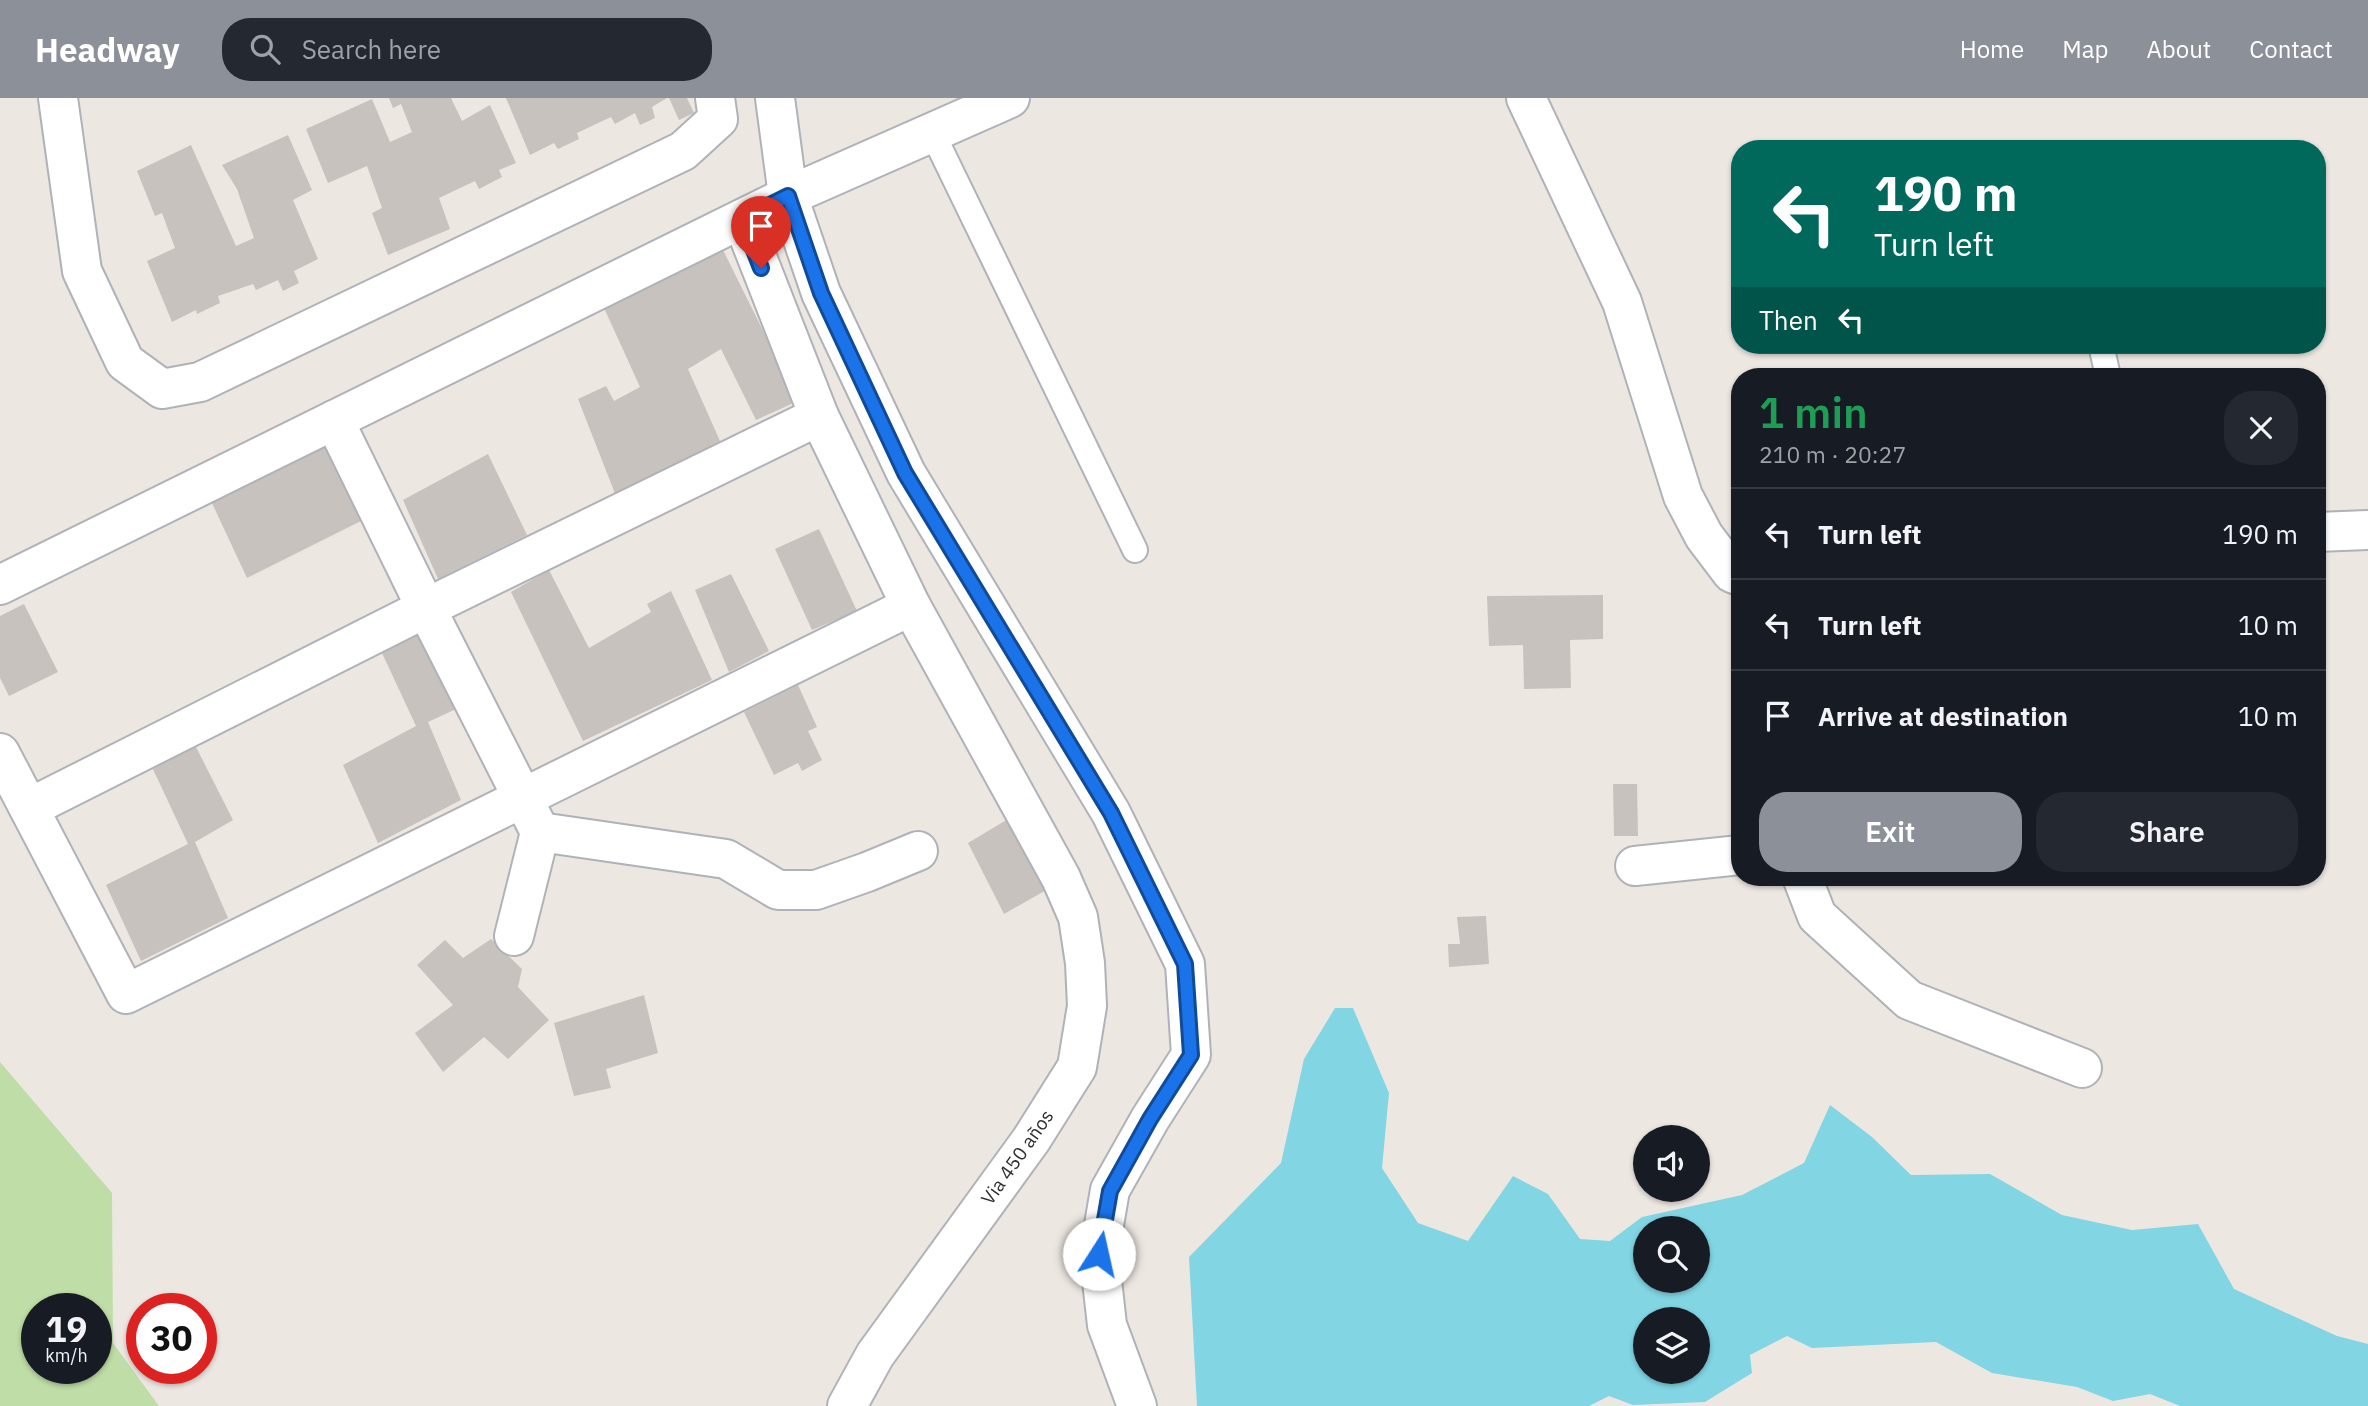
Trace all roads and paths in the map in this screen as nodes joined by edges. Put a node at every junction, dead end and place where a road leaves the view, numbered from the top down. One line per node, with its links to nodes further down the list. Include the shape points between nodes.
1 (58, 98): 2 (street, via 82,271 125,362 162,389 200,382 683,150 718,118)
2 (715, 98)
3 (775, 98): 7 (street)
4 (1010, 98): 6 (street)
5 (1526, 98): 14 (street, via 1622,302 1684,496 1704,536)
6 (932, 132): 7 (street); 13 (lane)
7 (788, 196): 8 (street); 29 (street, via 821,293 905,473 1111,813 1185,964 1191,1055 1110,1191 1099,1254 1107,1325)
8 (742, 219): 9 (street, Via 450 años); 10 (street)
9 (819, 416): 16 (street, Via 450 años); 17 (street)
10 (334, 420): 15 (street); 17 (street)
11 (2368, 530): 12 (street)
12 (2326, 532)
13 (1136, 550)
14 (1731, 572)
15 (0, 584)
16 (911, 606): 19 (street); 28 (street, Via 450 años, via 1061,878 1078,917 1087,1006 1077,1067 1031,1140 875,1355)
17 (426, 608): 19 (street); 20 (street)
18 (0, 752): 20 (street)
19 (524, 797): 20 (street, via 127,994); 21 (street)
20 (29, 808)
21 (540, 832): 22 (street, via 726,859 778,890 816,890); 26 (street)
22 (918, 851)
23 (1731, 856): 24 (street)
24 (1635, 866)
25 (1805, 886): 27 (street, via 1817,916 1909,1000)
26 (514, 936)
27 (2082, 1068)
28 (847, 1406)
29 (1137, 1406)

